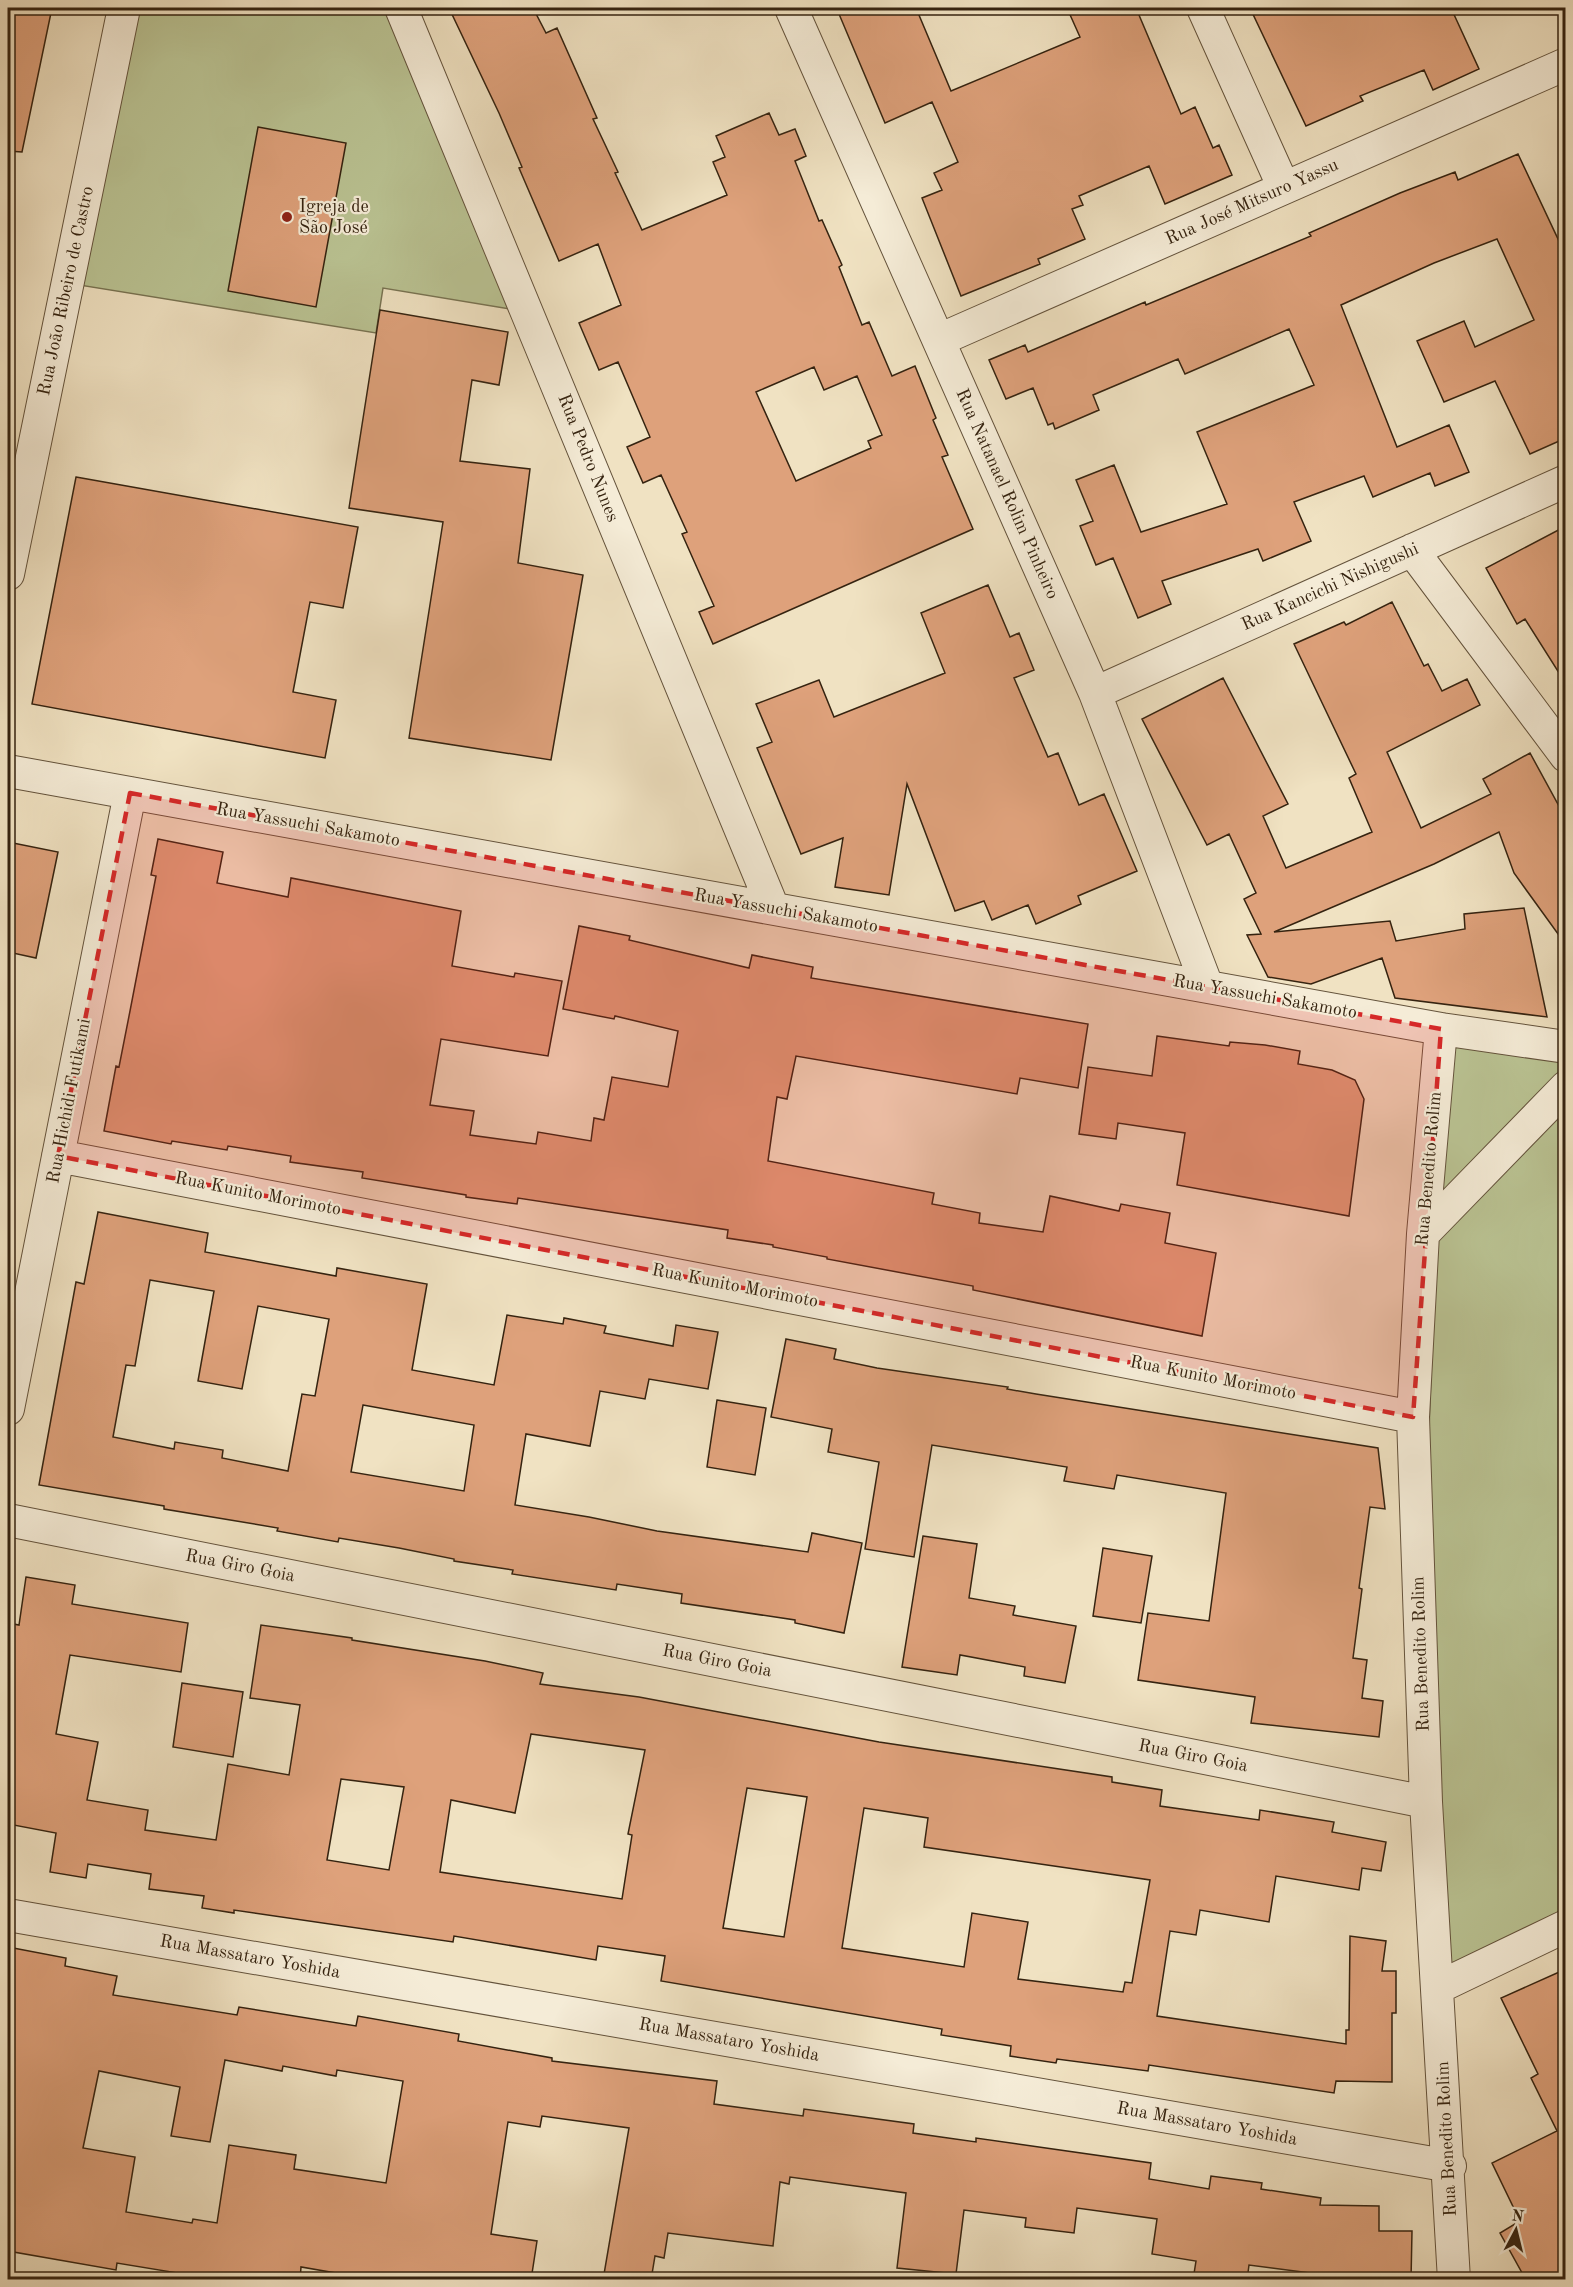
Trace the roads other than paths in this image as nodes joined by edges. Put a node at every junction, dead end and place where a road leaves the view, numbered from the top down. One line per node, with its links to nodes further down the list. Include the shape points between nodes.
1 (124, 8): 10 (street, Rua João Ribeiro de Castro)
2 (401, 8): 15 (street, Rua Pedro Nunes)
3 (791, 8): 7 (street, Rua Natanael Rolim Pinheiro)
4 (1203, 8): 6 (street)
5 (1566, 64): 6 (street, Rua José Mitsuro Yassu)
6 (1284, 188): 7 (street, Rua José Mitsuro Yassu)
7 (939, 340): 11 (street, Rua Natanael Rolim Pinheiro)
8 (1566, 481): 9 (street, Rua Kancichi Nishigushi)
9 (1413, 550): 11 (street, Rua Kancichi Nishigushi); 12 (street)
10 (8, 574)
11 (1095, 693): 16 (street, Rua Natanael Rolim Pinheiro)
12 (1566, 756)
13 (8, 771): 14 (street, Rua Yassuchi Sakamoto)
14 (130, 793): 15 (street, Rua Yassuchi Sakamoto); 20 (street, Rua Hichidi Futikami)
15 (773, 908): 16 (street, Rua Yassuchi Sakamoto)
16 (1207, 986): 17 (street, Rua Yassuchi Sakamoto)
17 (1441, 1029): 18 (street, Rua Yassuchi Sakamoto); 21 (street, Rua Benedito Rolim)
18 (1566, 1047)
19 (1566, 1087): 21 (street)
20 (58, 1156): 22 (street, Rua Hichidi Futikami); 24 (street, Rua Kunito Morimoto)
21 (1423, 1234): 24 (street, Rua Benedito Rolim)
22 (12, 1364): 23 (street, Rua Hichidi Futikami)
23 (8, 1409)
24 (1413, 1417): 26 (street, Rua Benedito Rolim)
25 (8, 1520): 26 (street, Rua Giro Goia)
26 (1426, 1802): 29 (street, Rua Benedito Rolim)
27 (8, 1915): 30 (street, Rua Massataro Yoshida)
28 (1566, 1926): 29 (street)
29 (1439, 1987): 30 (street, Rua Benedito Rolim)
30 (1450, 2166): 31 (street, Rua Benedito Rolim)
31 (1454, 2280)

